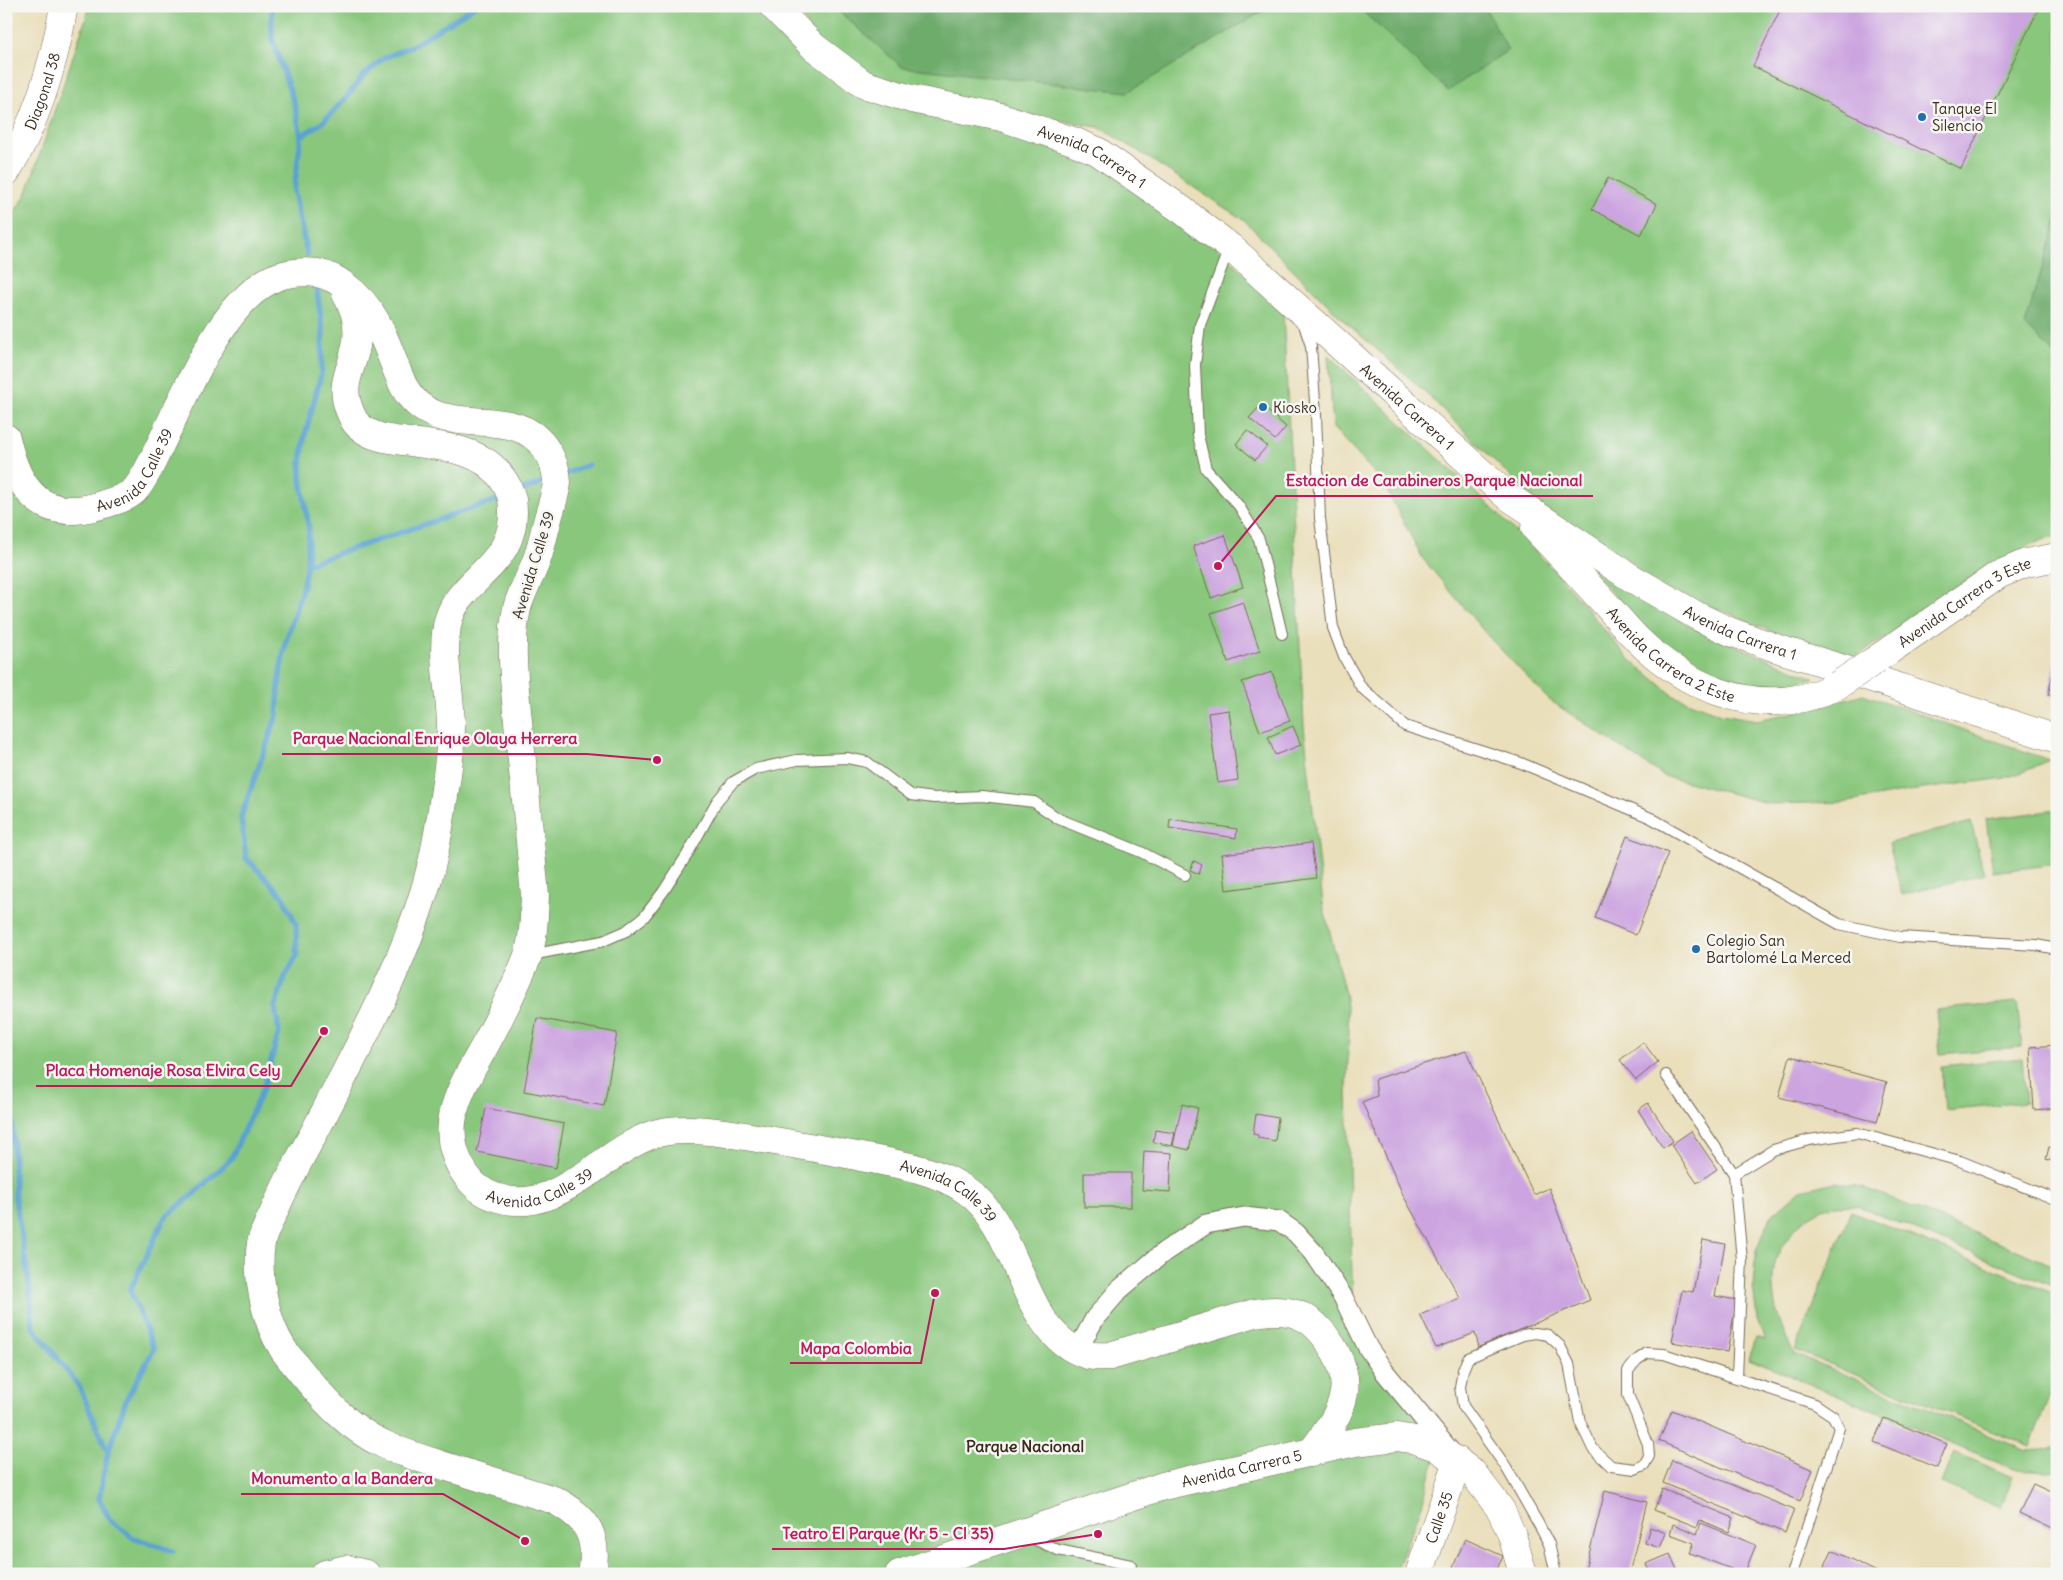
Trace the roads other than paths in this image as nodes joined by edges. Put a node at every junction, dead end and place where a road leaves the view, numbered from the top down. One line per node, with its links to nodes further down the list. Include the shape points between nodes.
1 (64, 6): 3 (street, Diagonal 38, via 56,49 36,111)
2 (774, 6): 4 (street, Avenida Carrera 1, via 814,47 862,84 911,99 1001,118 1097,151)
3 (6, 172)
4 (1230, 247): 6 (street, Avenida Carrera 1); 10 (lane, via 1200,325 1195,365 1198,435 1206,469 1239,506 1259,539)
5 (337, 280): 7 (street, Avenida Calle 39, via 320,274 288,274 271,279 242,302 226,322 194,376 148,471 133,492 116,501 84,511 52,509 33,496 16,473); 15 (street, Avenida Calle 39, via 368,308 385,339 404,388 422,408 444,419 510,425 524,430 546,449 556,477 538,556 518,606 512,639 534,895); 27 (street, via 354,309 358,327 344,389 356,424 369,434 385,439 442,446 487,463 500,474 511,494 513,517 505,544 495,562 460,596 447,623 449,756 439,835 425,889 395,970 343,1078 285,1186 262,1239 259,1268 262,1291 282,1348 329,1405 355,1429 385,1445 554,1500 573,1510 589,1529 594,1554)
6 (1300, 310): 8 (street, Avenida Carrera 1); 14 (lane, via 1311,346 1320,518 1334,628 1344,656 1361,687 1405,726 1521,763 1651,818 1840,924 1900,938 2036,945)
7 (6, 438)
8 (1506, 495): 11 (street, Avenida Carrera 2 Este, bridge, via 1638,640 1676,672 1713,690 1757,701 1793,700 1838,684); 12 (street, Avenida Carrera 1, via 1632,579 1731,632)
9 (2057, 557): 11 (street, Avenida Carrera 3 Este, via 2026,562 1998,575)
10 (1282, 634)
11 (1877, 659)
12 (2057, 739)
13 (1185, 875): 15 (lane, via 1141,852 1059,819 1034,802 982,796 911,796 867,762 847,758 797,760 756,769 733,782 717,801 663,892 644,917 626,931 603,941)
14 (2057, 949)
15 (528, 956): 19 (street, Avenida Calle 39, via 458,1094 454,1110 452,1142 457,1159 476,1186 502,1199 536,1199 553,1194 625,1147 656,1134 697,1130 805,1146 917,1168 969,1192 986,1210 1049,1327 1068,1346)
16 (1666, 1075): 17 (lane)
17 (1734, 1174): 18 (lane, via 1773,1150 1809,1140 1856,1133 1960,1161); 20 (lane, via 1742,1260)
18 (2057, 1200)
19 (1078, 1351): 21 (street, Avenida Calle 39, via 1091,1356 1110,1356 1255,1313 1275,1310 1301,1316 1314,1323 1328,1338 1344,1377 1344,1393 1336,1414); 22 (street, via 1095,1318 1119,1290 1164,1252 1206,1224 1244,1217 1279,1221 1296,1233 1314,1253 1343,1297 1379,1364)
20 (1737, 1377): 31 (lane, via 1664,1354 1647,1353 1637,1360 1628,1371 1628,1395 1648,1444 1649,1456 1635,1470 1611,1466 1593,1449 1580,1422 1569,1364 1560,1346 1548,1335 1523,1335 1468,1358 1462,1370 1460,1387 1463,1406 1506,1467 1539,1525 1549,1544); 32 (lane, via 1815,1404 1833,1416 1839,1428)
21 (1311, 1453): 22 (street, Avenida Carrera 5, via 1355,1442 1397,1437 1436,1447); 23 (street, Avenida Carrera 5, via 1163,1486)
22 (1458, 1461): 29 (street, Calle 35); 30 (street, Avenida Carrera 5, via 1472,1472 1501,1510)
23 (1019, 1533): 24 (lane, via 1058,1550); 28 (street, Avenida Carrera 5)
24 (1131, 1565)
25 (325, 1574): 26 (street, via 346,1569)
26 (366, 1574)
27 (592, 1574)
28 (899, 1574)
29 (1419, 1574)
30 (1523, 1574)
31 (1556, 1574)
32 (1792, 1574)

